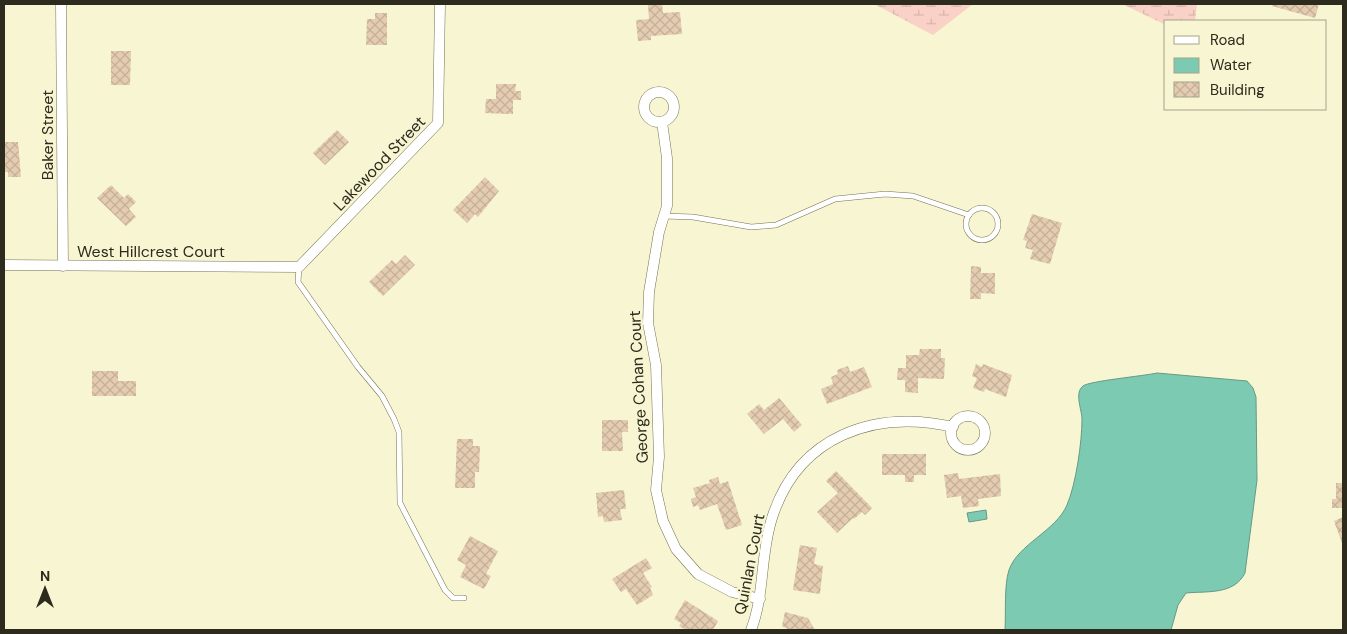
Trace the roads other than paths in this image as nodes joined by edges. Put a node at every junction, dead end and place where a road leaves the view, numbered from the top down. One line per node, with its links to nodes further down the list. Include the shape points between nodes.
1 (61, 4): 7 (street, Baker Street)
2 (440, 4): 8 (street, Lakewood Street, via 438,123)
3 (662, 122): 5 (street, George Cohan Court, via 667,158)
4 (969, 215): 4 (lane, via 977,208 992,211 999,225 995,235 985,240 970,235 966,226); 5 (lane, via 913,196 885,194 835,199 776,225 751,227 693,216)
5 (664, 216): 11 (street, George Cohan Court, via 649,292 648,323 656,365 659,457 656,490 663,520 676,549 698,574 732,592)
6 (4, 265): 7 (street, West Hillcrest Court)
7 (63, 266): 8 (street, West Hillcrest Court)
8 (299, 267): 10 (lane, via 298,282 382,396 399,432 400,503 446,590 453,598)
9 (952, 427): 11 (street, Quinlan Court, via 910,420 871,424 829,442 802,464 772,518)
10 (464, 598)
11 (760, 599): 12 (street, Quinlan Court)
12 (751, 630)

